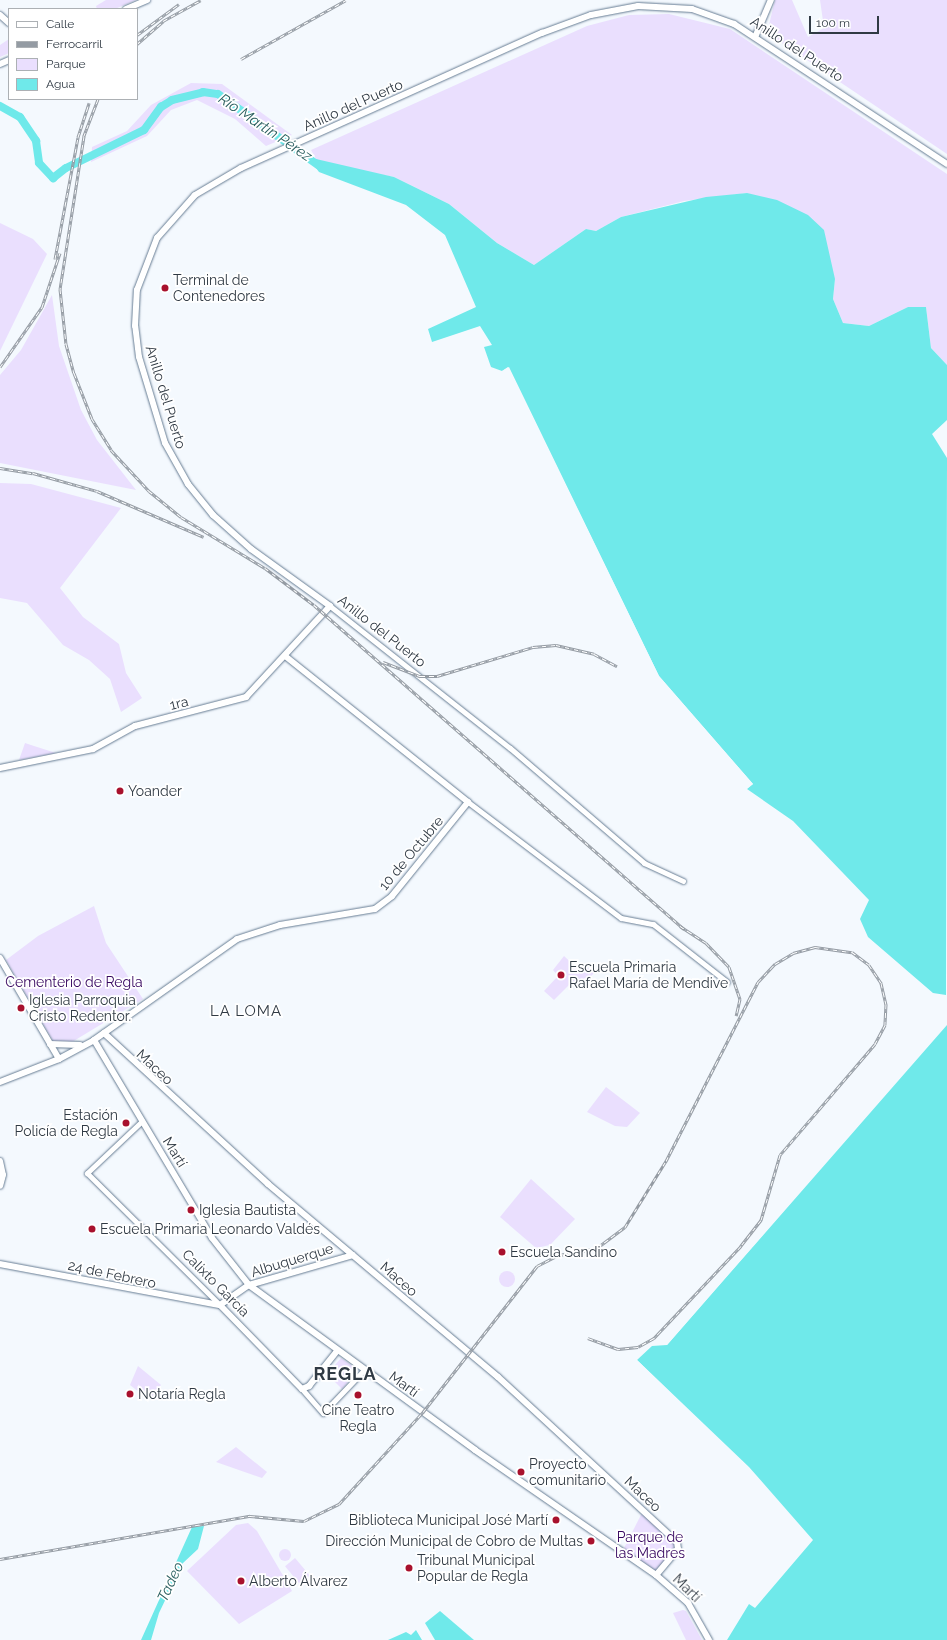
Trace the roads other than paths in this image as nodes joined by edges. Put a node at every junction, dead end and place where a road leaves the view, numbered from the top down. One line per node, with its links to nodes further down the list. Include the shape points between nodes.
1 (147, 0): 3 (main road)
2 (771, 0): 6 (main road)
3 (128, 8)
4 (0, 16): 5 (main road)
5 (8, 23)
6 (756, 35): 7 (main road, Anillo del Puerto); 8 (main road, Anillo del Puerto, via 692,9 656,6 606,11 542,33 269,156 195,195 164,226 137,290 135,326 139,357 165,443 188,484 212,515 245,544)
7 (947, 164)
8 (330, 606): 9 (main road, 1ra); 12 (street, Anillo del Puerto, via 510,748 644,863)
9 (285, 656): 10 (main road, 1ra, via 254,690 236,701 135,726 93,749); 11 (main road)
10 (0, 768)
11 (468, 802): 14 (street, via 621,918 653,924); 15 (main road, 10 de Octubre, via 392,896 375,909 280,925 237,939)
12 (682, 882)
13 (0, 958): 17 (main road)
14 (727, 982)
15 (104, 1033): 16 (main road, 10 de Octubre); 25 (main road, Maceo, via 172,1099)
16 (94, 1040): 18 (main road, 10 de Octubre); 19 (main road, Martí)
17 (50, 1044): 18 (main road, via 69,1047); 20 (main road)
18 (85, 1045): 19 (main road); 20 (main road, 10 de Octubre)
19 (101, 1051): 22 (main road, Martí)
20 (59, 1058): 21 (main road, 10 de Octubre)
21 (0, 1082)
22 (142, 1121): 27 (main road, Martí, via 212,1238); 28 (street, Calixto García, via 87,1173)
23 (0, 1161): 24 (main road, via 3,1175)
24 (0, 1186)
25 (353, 1255): 27 (main road, Albuquerque); 32 (main road, Maceo, via 498,1377 678,1545 678,1549)
26 (0, 1264): 28 (main road, 24 de Febrero)
27 (249, 1285): 28 (main road, Albuquerque); 29 (main road, Martí)
28 (220, 1305): 31 (main road, Calixto García)
29 (337, 1350): 30 (main road, Martí); 31 (main road, via 308,1386)
30 (364, 1370): 31 (street, Calixto García, via 324,1414); 32 (main road, Martí)
31 (302, 1389)
32 (656, 1575): 33 (main road, Martí, via 688,1603)
33 (709, 1640)

